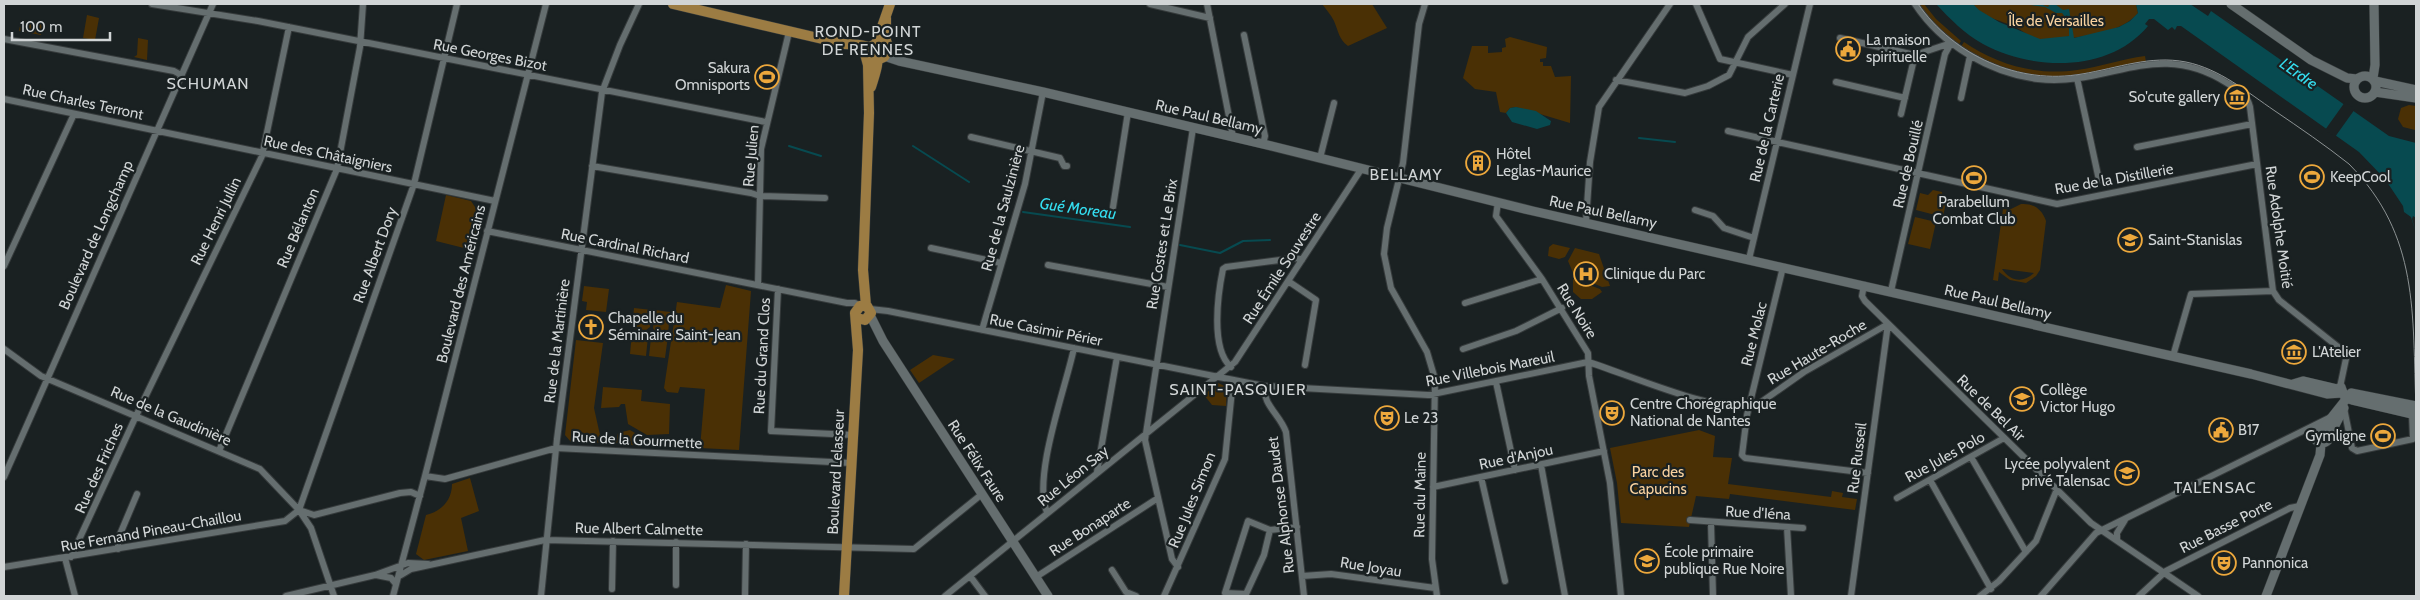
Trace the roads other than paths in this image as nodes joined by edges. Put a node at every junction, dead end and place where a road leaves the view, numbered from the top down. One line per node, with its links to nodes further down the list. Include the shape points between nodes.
1 (152, 4): 19 (street, Rue Georges Bizot)
2 (213, 4): 19 (street, Boulevard de Longchamp)
3 (363, 4): 27 (street, Rue Bélanton)
4 (457, 4): 33 (street, Rue Albert Dory)
5 (546, 4): 35 (street, Boulevard des Américains)
6 (639, 4): 43 (street, Rue de la Martinière)
7 (673, 4): 23 (main road)
8 (890, 4): 20 (main road)
9 (1150, 4): 21 (street)
10 (1206, 4): 21 (street)
11 (1425, 4): 75 (street, Rue du Maine, via 1419,24)
12 (1670, 4): 39 (street)
13 (1696, 4): 34 (street, via 1719,57)
14 (1785, 4): 34 (street, via 1748,37)
15 (1810, 4): 37 (street, Rue de la Carterie)
16 (1915, 4): 28 (street)
17 (2231, 4): 42 (main road, via 2311,60)
18 (2374, 4): 40 (main road)
19 (209, 12): 22 (street, Rue Georges Bizot); 36 (street, Boulevard de Longchamp)
20 (886, 18): 29 (main road); 30 (main road, Boulevard Lelasseur)
21 (1210, 18): 62 (street)
22 (289, 27): 27 (street, Rue Georges Bizot); 67 (street, Rue Henri Jullin)
23 (789, 32): 29 (main road); 56 (street, Rue Julien)
24 (1244, 35): 64 (street, via 1265,136)
25 (1840, 38): 31 (street)
26 (4, 40): 36 (street, via 174,71)
27 (361, 42): 33 (street, Rue Georges Bizot); 73 (street, Rue Bélanton)
28 (1951, 43): 31 (street); 32 (street); 74 (street, Rue de Bouillé, via 1946,50)
29 (869, 52): 30 (main road); 30 (main road); 47 (main road, Boulevard Lelasseur)
30 (885, 52): 45 (main road, Rue Paul Bellamy, via 908,62); 47 (main road, Boulevard Lelasseur)
31 (1915, 55): 48 (street)
32 (1970, 56): 38 (street, via 2025,77); 49 (street)
33 (444, 58): 35 (street, Rue Georges Bizot); 77 (street, Rue Albert Dory)
34 (1736, 63): 37 (street); 39 (street, via 1724,79 1685,93)
35 (528, 74): 43 (street, Rue Georges Bizot); 80 (street, Boulevard des Américains)
36 (181, 75): 60 (street, Boulevard de Longchamp)
37 (1793, 75): 63 (street, Rue de la Carterie)
38 (2077, 78): 57 (street, Rue Adolphe Moitié, via 2144,64 2171,63 2209,72 2235,87 2249,100); 76 (street)
39 (1616, 80): 84 (street, via 1598,111)
40 (2374, 80): 42 (main road, via 2364,75); 44 (main road); 46 (main road)
41 (1836, 82): 48 (street)
42 (2353, 82): 46 (main road, via 2362,97 2370,97)
43 (602, 90): 56 (street, Rue Georges Bizot); 70 (street, Rue de la Martinière)
44 (2416, 90)
45 (1043, 92): 53 (main road, Rue Paul Bellamy); 66 (street, Rue de la Saulzinière)
46 (2375, 92): 50 (main road)
47 (869, 93): 105 (main road, Boulevard Lelasseur)
48 (1905, 98): 55 (street)
49 (1961, 98)
50 (2416, 98)
51 (4, 99): 54 (street, Rue Charles Terront)
52 (1334, 103): 68 (street)
53 (1128, 112): 58 (main road, Rue Paul Bellamy); 82 (street)
54 (74, 114): 60 (street, Rue Charles Terront); 93 (street)
55 (1901, 114)
56 (766, 122): 78 (street, Rue Julien, via 761,149)
57 (2252, 124): 65 (street); 69 (street, Rue Adolphe Moitié)
58 (1193, 128): 62 (main road, Rue Paul Bellamy); 99 (street, Rue Costes et Le Brix)
59 (1728, 130): 63 (street, Rue de la Distillerie)
60 (156, 131): 67 (street, Rue des Châtaigniers); 118 (street, Boulevard de Longchamp)
61 (970, 137): 66 (street)
62 (1233, 137): 64 (main road, Rue Paul Bellamy)
63 (1777, 142): 74 (street, Rue de la Distillerie); 86 (street, Rue de la Carterie)
64 (1263, 144): 68 (main road, Rue Paul Bellamy)
65 (2137, 147)
66 (1032, 151): 71 (street, via 1060,158); 91 (street, Rue de la Saulzinière)
67 (263, 153): 73 (street, Rue des Châtaigniers); 126 (street, Rue Henri Jullin)
68 (1320, 158): 72 (main road, Rue Paul Bellamy)
69 (2257, 164): 74 (street, Rue de la Distillerie, via 2056,204); 102 (street, Rue Adolphe Moitié)
70 (592, 166): 78 (street); 88 (street, Rue de la Martinière)
71 (1067, 166)
72 (1362, 168): 75 (main road, Rue Paul Bellamy); 90 (street, Rue Émile Souvestre)
73 (337, 169): 77 (street, Rue des Châtaigniers); 133 (street, Rue Bélanton)
74 (1918, 174): 101 (street, Rue de Bouillé)
75 (1399, 178): 81 (main road, Rue Paul Bellamy); 123 (street, Rue du Maine, via 1386,228 1385,265 1391,288 1427,352 1435,379)
76 (2099, 180)
77 (414, 184): 80 (street, Rue des Châtaigniers); 153 (street, Rue Albert Dory)
78 (760, 196): 79 (street); 97 (street, Rue Julien)
79 (825, 198)
80 (495, 201): 85 (street, Boulevard des Américains)
81 (1498, 202): 84 (main road, Rue Paul Bellamy); 95 (street, Rue Noire, via 1496,216)
82 (1113, 207)
83 (1695, 210): 86 (street, via 1713,216 1724,228)
84 (1586, 222): 89 (main road, Rue Paul Bellamy)
85 (487, 231): 88 (street, Rue Cardinal Richard); 141 (street, Boulevard des Américains)
86 (1754, 238): 89 (street, Rue de la Carterie)
87 (931, 248): 91 (street)
88 (582, 250): 97 (street, Rue Cardinal Richard); 132 (street, Rue de la Martinière)
89 (1750, 259): 94 (main road, Rue Paul Bellamy)
90 (1302, 260): 96 (street, Rue Émile Souvestre); 116 (street, via 1296,258 1223,270 1216,319 1222,350)
91 (1001, 263): 107 (street, Rue de la Saulzinière)
92 (1048, 265): 99 (street)
93 (4, 266)
94 (1783, 266): 98 (main road, Rue Paul Bellamy); 124 (street, Rue Molac)
95 (1542, 279): 103 (street); 104 (street, Rue Noire)
96 (1288, 281): 115 (street, via 1316,300); 116 (street, Rue Émile Souvestre)
97 (758, 285): 100 (street, Rue Cardinal Richard)
98 (1864, 285): 101 (main road, Rue Paul Bellamy); 106 (street, Rue de Bel Air, via 1862,296)
99 (1168, 287): 114 (street, Rue Costes et Le Brix)
100 (778, 289): 105 (street, Rue Casimir Périer, via 855,303); 129 (street, Rue du Grand Clos, via 771,431)
101 (1891, 291): 111 (main road, Rue Paul Bellamy)
102 (2273, 291): 111 (street, via 2192,294); 122 (street, Rue Adolphe Moitié, via 2279,300 2347,354 2346,379)
103 (1465, 303)
104 (1562, 308): 109 (street, via 1516,331); 113 (street, Rue Noire, via 1588,353)
105 (863, 312): 107 (street, Rue Casimir Périer); 129 (main road, Boulevard Lelasseur); 148 (main road, Rue Félix Faure)
106 (1888, 324): 124 (street, Rue Haute-Roche); 130 (street, Rue de Bel Air); 140 (street, Rue Russeil)
107 (982, 330): 108 (street, Rue Casimir Périer)
108 (1074, 348): 112 (street, Rue Casimir Périer); 154 (street, via 1045,469)
109 (1463, 349)
110 (4, 350): 118 (street, Rue de la Gaudinière)
111 (2173, 356): 122 (main road, Rue Paul Bellamy, via 2326,394)
112 (1117, 357): 114 (street, Rue Casimir Périer); 139 (street)
113 (1588, 362): 120 (street, Rue Villebois Mareuil); 124 (street, via 1713,403); 134 (street, Rue Noire)
114 (1156, 364): 117 (street, Rue Casimir Périer); 128 (street, Rue Costes et Le Brix)
115 (1305, 365)
116 (1231, 367): 117 (street, Rue Émile Souvestre)
117 (1218, 376): 119 (street, Rue Villebois Mareuil); 128 (street, Rue Léon Say)
118 (46, 378): 126 (street, Rue de la Gaudinière); 142 (street, Boulevard de Longchamp)
119 (1233, 380): 121 (street, Rue Villebois Mareuil); 176 (street, Rue Jules Simon, via 1225,459)
120 (1496, 382): 123 (street, Rue Villebois Mareuil); 138 (street)
121 (1264, 386): 123 (street, Rue Villebois Mareuil); 159 (street, Rue Alphonse Daudet, via 1265,399 1286,432)
122 (2341, 393): 125 (main road, Rue Paul Bellamy, via 2359,393); 125 (street, via 2352,448 2356,451 2413,439); 127 (main road); 127 (main road, via 2332,416)
123 (1435, 394): 145 (street, Rue du Maine)
124 (1749, 408): 140 (street, Rue Molac, via 1742,455 1745,458)
125 (2415, 412)
126 (136, 416): 133 (street, Rue de la Gaudinière); 174 (street, Rue des Friches)
127 (2320, 430): 131 (main road, via 2314,439); 131 (main road, via 2328,441); 156 (street)
128 (1146, 434): 139 (street, Rue Léon Say); 150 (street, Rue Costes et Le Brix)
129 (853, 435): 136 (main road, Boulevard Lelasseur)
130 (2004, 438): 135 (street, Rue Jules Polo); 146 (street, Rue de Bel Air)
131 (2322, 444): 152 (main road)
132 (556, 448): 136 (street, Rue de la Gourmette); 141 (street, Rue de la Gourmette, via 445,479); 165 (street, Rue de la Martinière)
133 (219, 451): 153 (street, Rue de la Gaudinière, via 260,469)
134 (1604, 451): 137 (street, Rue d'Anjou); 206 (street, Rue Noire)
135 (1972, 457): 144 (street, Rue Jules Polo); 173 (street)
136 (852, 463): 171 (main road, Boulevard Lelasseur)
137 (1541, 465): 138 (street, Rue d'Anjou); 205 (street)
138 (1515, 470): 143 (street, Rue d'Anjou)
139 (1097, 472): 154 (street, Rue Léon Say)
140 (1868, 473): 209 (street, Rue Russeil)
141 (426, 476): 149 (street, Boulevard des Américains)
142 (4, 477)
143 (1481, 478): 145 (street, Rue d'Anjou); 184 (street)
144 (1930, 480): 151 (street, Rue Jules Polo); 190 (street)
145 (1433, 487): 188 (street, Rue du Maine)
146 (2057, 490): 164 (street, Rue de Bel Air); 173 (street, via 2036,541)
147 (137, 494): 172 (street, via 118,539)
148 (982, 494): 168 (main road, Rue Félix Faure); 171 (street, Rue Albert Calmette, via 914,549)
149 (420, 496): 155 (street, via 411,492 400,493); 177 (street, Boulevard des Américains)
150 (1158, 498): 176 (street, Rue Costes et Le Brix, via 1172,559); 183 (street, Rue Bonaparte)
151 (1897, 498)
152 (2300, 506): 179 (street, Rue Basse Porte, via 2290,508); 214 (main road)
153 (299, 510): 155 (street); 161 (street, Rue de la Gaudinière); 172 (street, Rue Fernand Pineau-Chaillou, via 285,521)
154 (1047, 512): 168 (street, Rue Léon Say)
155 (314, 515): 161 (street)
156 (2126, 519): 164 (street); 166 (street, via 2117,533)
157 (1690, 520): 158 (street, Rue d'Iéna)
158 (1711, 523): 160 (street, Rue d'Iéna); 207 (street, Rue d'Iéna)
159 (1296, 527): 163 (street); 182 (street, Rue Alphonse Daudet)
160 (1786, 527): 162 (street, Rue d'Iéna); 208 (street)
161 (311, 528): 186 (street, Rue de la Gaudinière)
162 (1803, 528)
163 (1270, 530): 163 (street, via 1264,555 1246,594 1225,593 1248,521)
164 (2102, 530): 166 (street, Rue de Bel Air); 211 (street)
165 (545, 540): 167 (street, Rue Albert Calmette); 177 (street, Rue Albert Calmette, via 434,564 408,563); 195 (street, Rue de la Martinière)
166 (2117, 540): 179 (street, Rue de Bel Air)
167 (613, 541): 169 (street, Rue Albert Calmette); 189 (street)
168 (1012, 541): 181 (street, Rue Léon Say); 183 (main road, Rue Félix Faure)
169 (676, 542): 170 (street, Rue Albert Calmette); 187 (street)
170 (746, 544): 171 (street, Rue Albert Calmette); 196 (street)
171 (847, 547): 197 (main road, Boulevard Lelasseur)
172 (118, 549): 174 (street, Rue Fernand Pineau-Chaillou)
173 (2026, 552): 190 (street)
174 (68, 557): 175 (street, Rue Fernand Pineau-Chaillou); 191 (street)
175 (4, 567)
176 (1178, 567): 202 (street, Rue Jules Simon)
177 (401, 570): 180 (street, Rue Albert Calmette); 185 (street, Boulevard des Américains); 194 (street, Boulevard des Américains)
178 (1112, 570): 201 (street, via 1126,592)
179 (2164, 572): 212 (street, Rue Basse Porte); 213 (street, Rue de Bel Air)
180 (375, 575): 185 (street, via 390,578); 186 (street, Rue Albert Calmette)
181 (970, 576): 198 (street, Rue Léon Say); 199 (street)
182 (1302, 576): 188 (street, Rue Joyau, via 1331,574); 203 (street, Rue Alphonse Daudet)
183 (1036, 577): 200 (main road, Rue Félix Faure)
184 (1505, 581)
185 (396, 584): 194 (street, Boulevard des Américains)
186 (330, 585): 192 (street, Rue Albert Calmette); 193 (street, Rue de la Gaudinière)
187 (676, 585)
188 (1435, 588): 204 (street, Rue du Maine)
189 (612, 589)
190 (1991, 589): 210 (street)
191 (75, 596)
192 (286, 596)
193 (334, 596)
194 (394, 596)
195 (541, 596)
196 (745, 596)
197 (844, 596)
198 (945, 596)
199 (986, 596)
200 (1048, 596)
201 (1136, 596)
202 (1164, 596)
203 (1304, 596)
204 (1437, 596)
205 (1565, 596)
206 (1622, 596)
207 (1713, 596)
208 (1791, 596)
209 (1851, 596)
210 (1980, 596)
211 (2041, 596)
212 (2139, 596)
213 (2198, 596)
214 (2266, 596)

